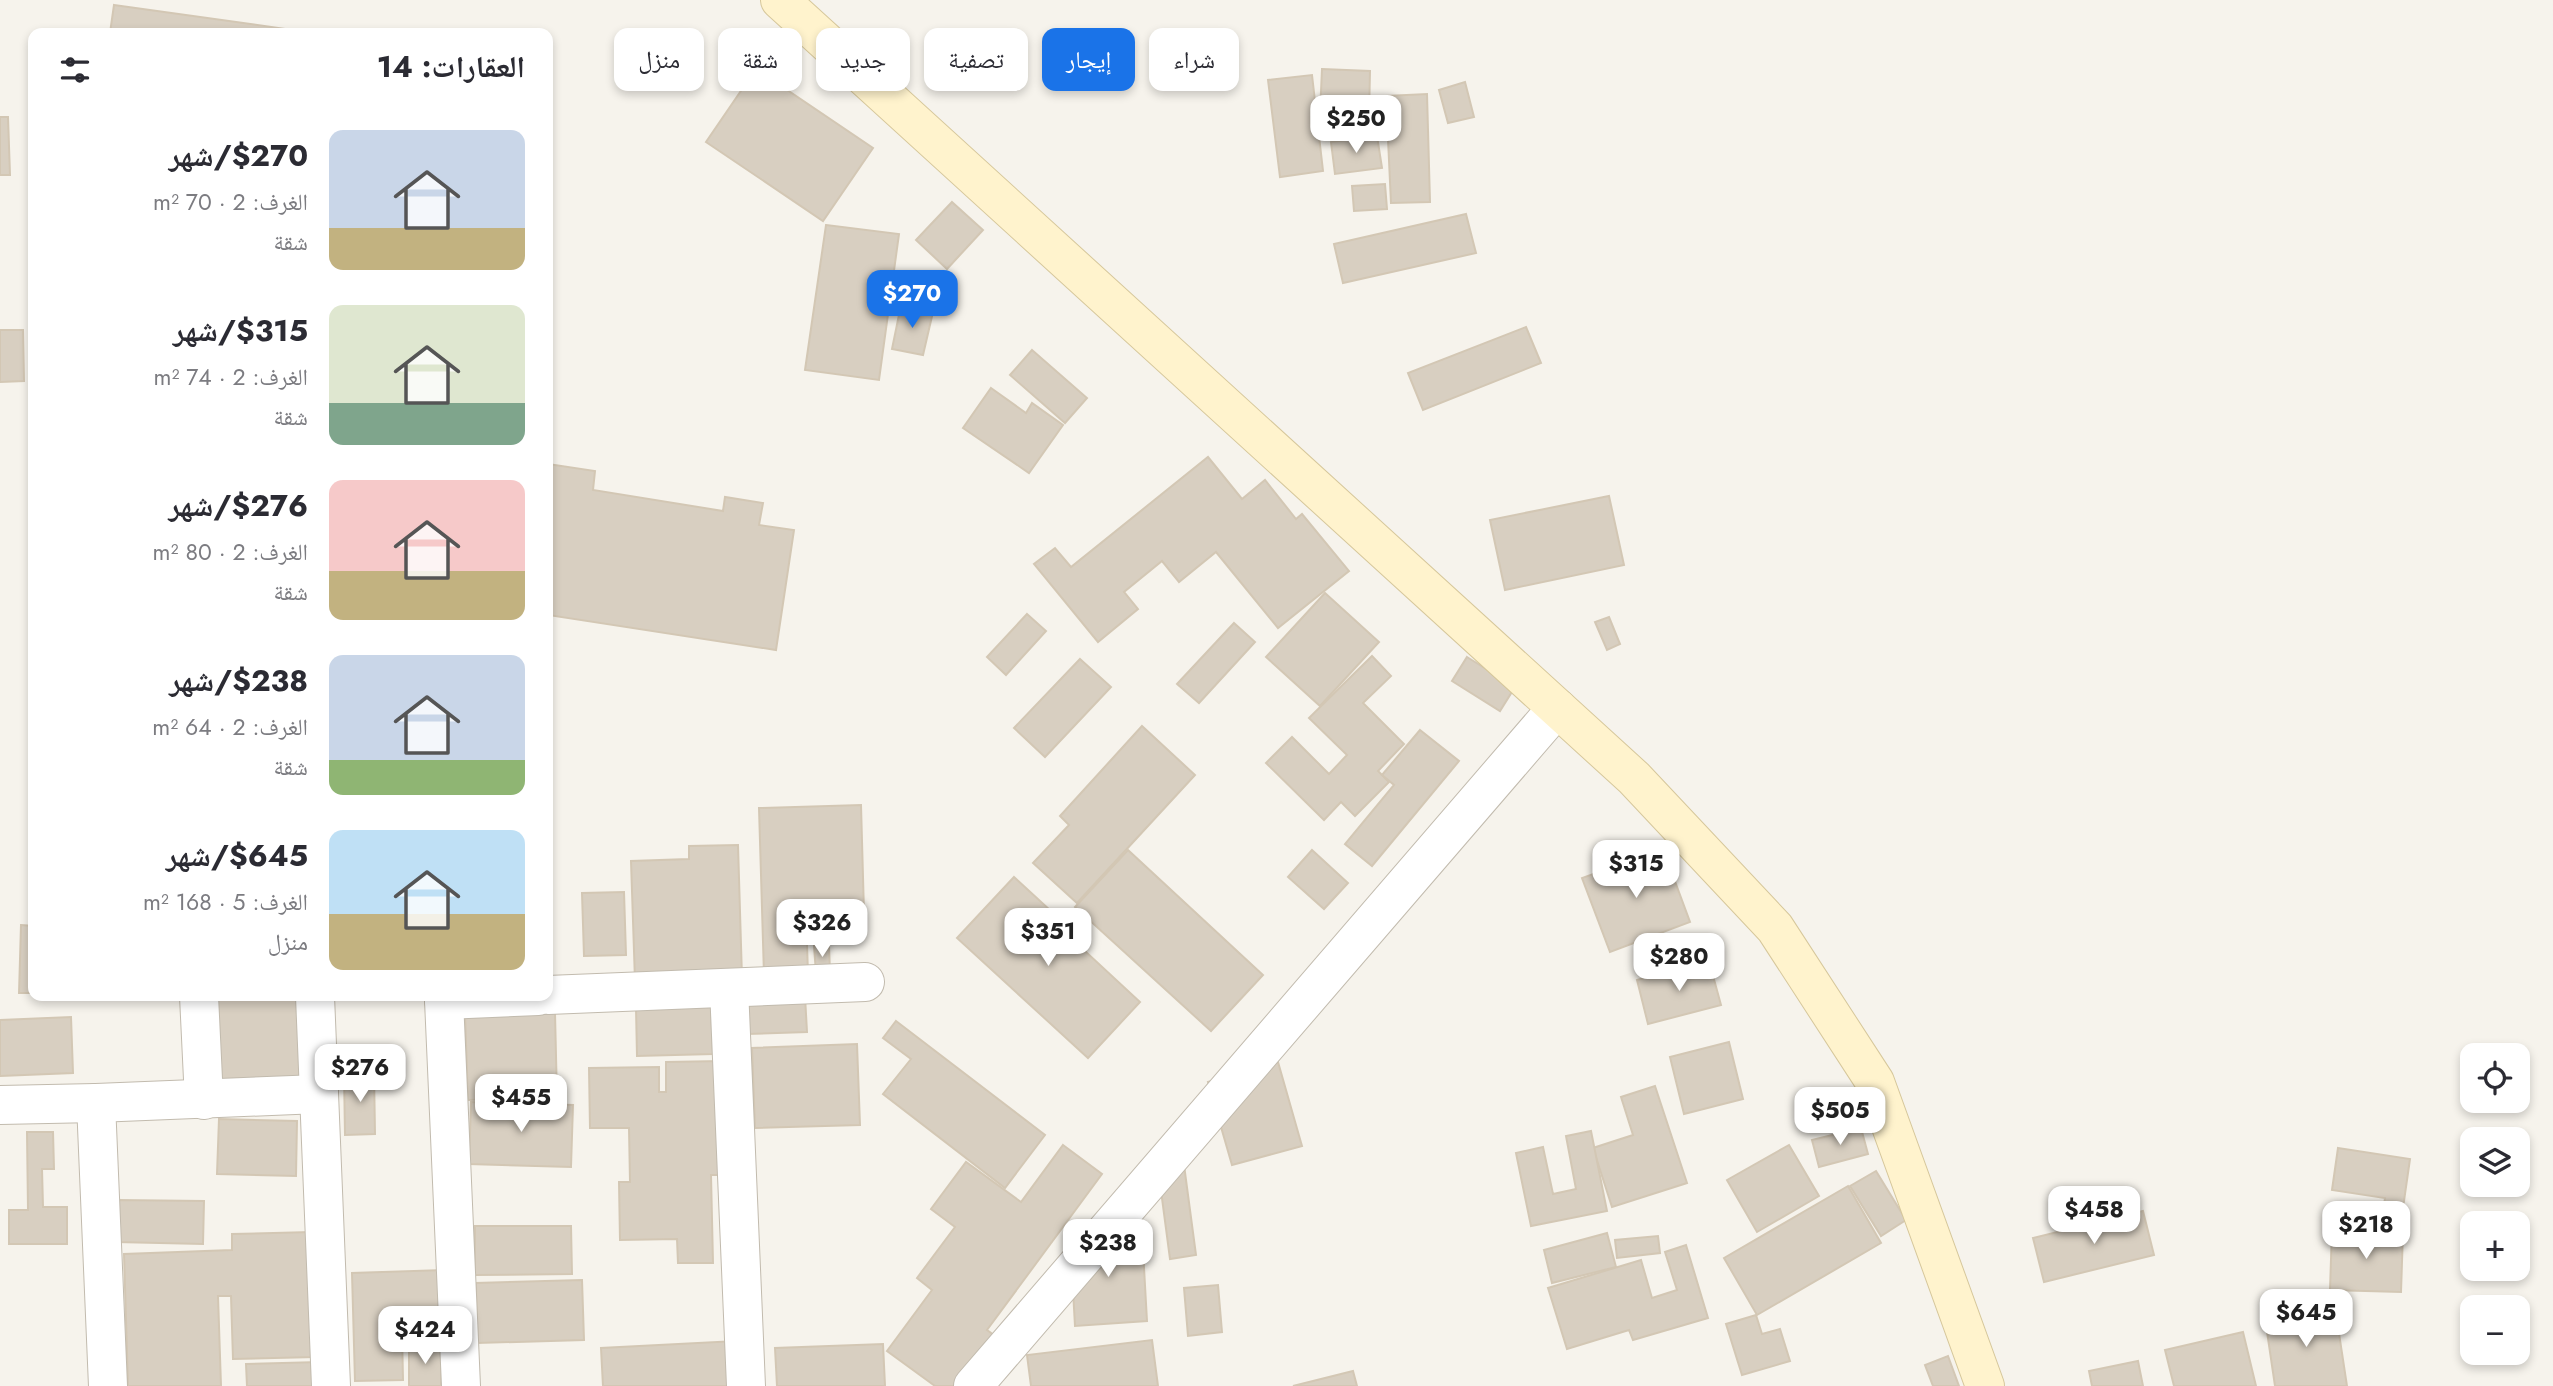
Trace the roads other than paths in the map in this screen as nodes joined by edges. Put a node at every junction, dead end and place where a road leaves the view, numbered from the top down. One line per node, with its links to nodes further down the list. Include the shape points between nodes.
1 (780, 0): 2 (main road)
2 (1557, 708): 17 (street); 18 (main road, via 1634,778 1775,928 1875,1082)
3 (865, 982): 4 (street)
4 (729, 988): 5 (street); 16 (street)
5 (553, 995)
6 (199, 1001): 10 (street)
7 (315, 1001): 9 (street)
8 (444, 1001): 15 (street)
9 (319, 1094): 10 (street); 14 (street)
10 (204, 1100): 11 (street)
11 (96, 1104): 12 (street); 13 (street)
12 (0, 1105)
13 (108, 1386)
14 (331, 1386)
15 (461, 1386)
16 (746, 1386)
17 (972, 1386)
18 (1985, 1386)

